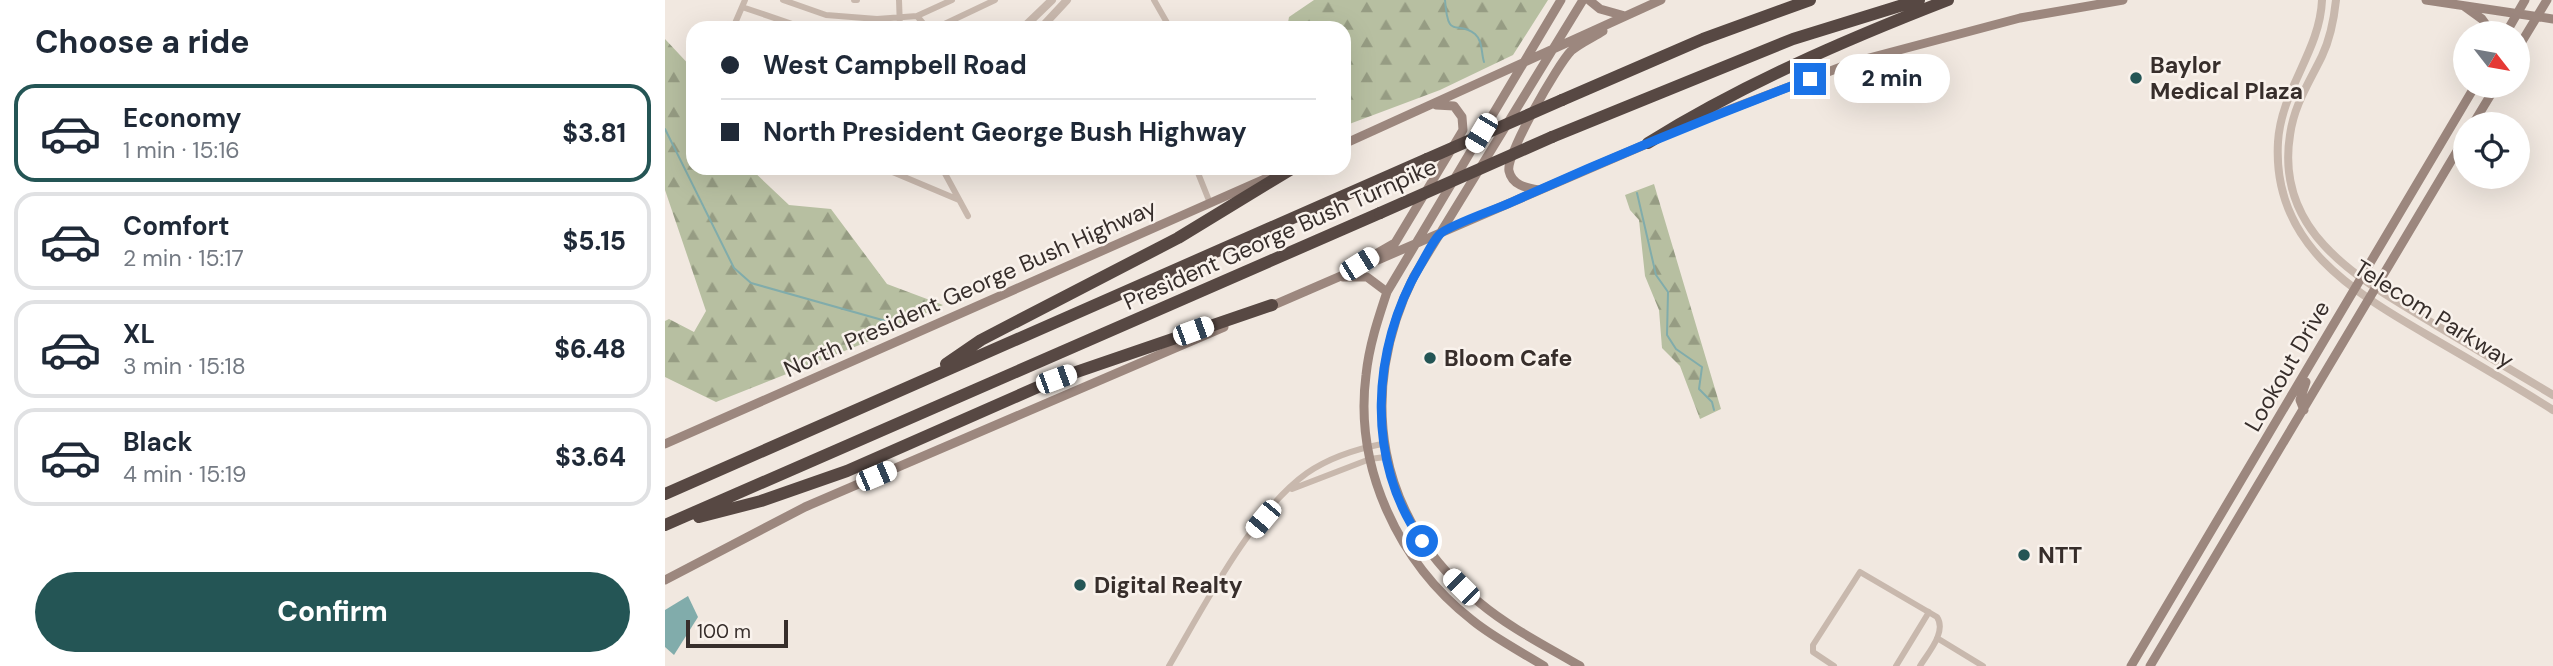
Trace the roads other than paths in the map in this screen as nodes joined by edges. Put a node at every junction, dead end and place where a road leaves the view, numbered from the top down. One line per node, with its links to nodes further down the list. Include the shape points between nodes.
1 (783, 0): 28 (street, via 826,15)
2 (899, 0): 27 (street)
3 (953, 0): 24 (street)
4 (995, 0): 33 (street)
5 (1052, 0): 34 (street)
6 (1067, 0): 35 (street)
7 (1154, 0): 36 (street)
8 (1561, 0): 41 (main road)
9 (1583, 0): 40 (main road)
10 (1589, 0): 25 (main road, via 1600,9)
11 (1661, 0): 25 (main road)
12 (1810, 0): 68 (highway, President George Bush Turnpike, bridge, via 1715,34)
13 (1919, 0): 79 (highway, President George Bush Turnpike, bridge, via 1793,39 1552,137)
14 (1948, 0): 45 (highway, via 1816,54)
15 (2123, 0): 45 (main road, via 2020,18 1854,62)
16 (2322, 0): 46 (street, Telecom Parkway, via 2319,28 2285,104)
17 (2336, 0): 47 (street, Telecom Parkway, via 2328,40 2297,105)
18 (2426, 0): 22 (main road)
19 (2525, 0): 23 (main road)
20 (2547, 0): 26 (main road)
21 (744, 3): 30 (street); 31 (street)
22 (2463, 5): 23 (main road); 37 (main road)
23 (2518, 12): 26 (main road); 38 (main road)
24 (917, 16): 27 (street); 32 (street)
25 (1625, 16): 40 (main road); 54 (main road, via 1571,52 1514,144 1507,167 1510,176 1516,183)
26 (2537, 16): 29 (main road); 39 (main road)
27 (900, 18): 28 (street)
28 (877, 19)
29 (2553, 19)
30 (736, 21)
31 (787, 21)
32 (921, 21)
33 (951, 21)
34 (1030, 21)
35 (1048, 21)
36 (1166, 21)
37 (2483, 21)
38 (2513, 21)
39 (2531, 26)
40 (1553, 50): 41 (main road); 58 (main road)
41 (1522, 65): 43 (main road); 59 (main road)
42 (2468, 98): 61 (main road, Lookout Drive)
43 (1428, 106): 44 (main road); 60 (main road, via 1454,106 1462,117 1463,130 1395,243)
44 (1351, 141)
45 (1648, 143): 54 (main road)
46 (2278, 144): 47 (street); 63 (street, Telecom Parkway, via 2283,195 2295,225 2319,258)
47 (2289, 144): 61 (street, Telecom Parkway, via 2293,184 2305,217 2326,248)
48 (2453, 158): 62 (main road, Lookout Drive)
49 (900, 175): 55 (street)
50 (946, 175): 55 (street)
51 (1199, 175): 56 (street)
52 (1275, 175): 56 (main road, North President George Bush Highway)
53 (1280, 175): 68 (highway, via 1178,238 981,340)
54 (1539, 190): 58 (main road)
55 (959, 200): 57 (street)
56 (1210, 203): 72 (main road, North President George Bush Highway)
57 (968, 216)
58 (1440, 233): 59 (main road); 73 (main road, via 1397,315 1383,376)
59 (1412, 246): 60 (main road); 64 (main road)
60 (1338, 277): 64 (main road, via 1367,277); 66 (main road)
61 (2361, 280): 62 (street, Telecom Parkway); 63 (main road, Lookout Drive)
62 (2376, 289): 65 (main road, Lookout Drive); 69 (street, Telecom Parkway)
63 (2355, 290): 65 (street, Telecom Parkway); 67 (main road, Lookout Drive)
64 (1387, 292): 74 (main road, via 1366,375)
65 (2369, 301): 70 (main road, Lookout Drive); 71 (street, Telecom Parkway)
66 (1272, 305): 79 (highway, via 1056,379 847,471 761,501); 80 (main road, via 805,507)
67 (2312, 363): 70 (main road, via 2300,400); 90 (main road, Lookout Drive)
68 (923, 380): 78 (highway, President George Bush Turnpike)
69 (2553, 395)
70 (2304, 410): 91 (main road, Lookout Drive)
71 (2553, 410)
72 (665, 444)
73 (1382, 444): 74 (street); 75 (main road)
74 (1367, 447): 76 (main road); 77 (street, via 1306,474)
75 (1385, 457): 76 (street); 85 (main road, via 1405,514 1449,575 1481,605)
76 (1370, 459): 77 (street); 84 (main road, via 1399,536 1429,579 1472,621)
77 (1290, 489): 83 (street, via 1233,559)
78 (665, 494)
79 (665, 526)
80 (666, 580)
81 (1929, 612): 82 (street, via 1941,623); 86 (street, via 1860,572 1813,645 1813,652); 87 (street)
82 (1937, 638): 88 (street); 89 (street)
83 (1169, 666)
84 (1544, 666)
85 (1580, 666)
86 (1834, 666)
87 (1896, 666)
88 (1920, 666)
89 (1983, 666)
90 (2131, 666)
91 (2150, 666)

